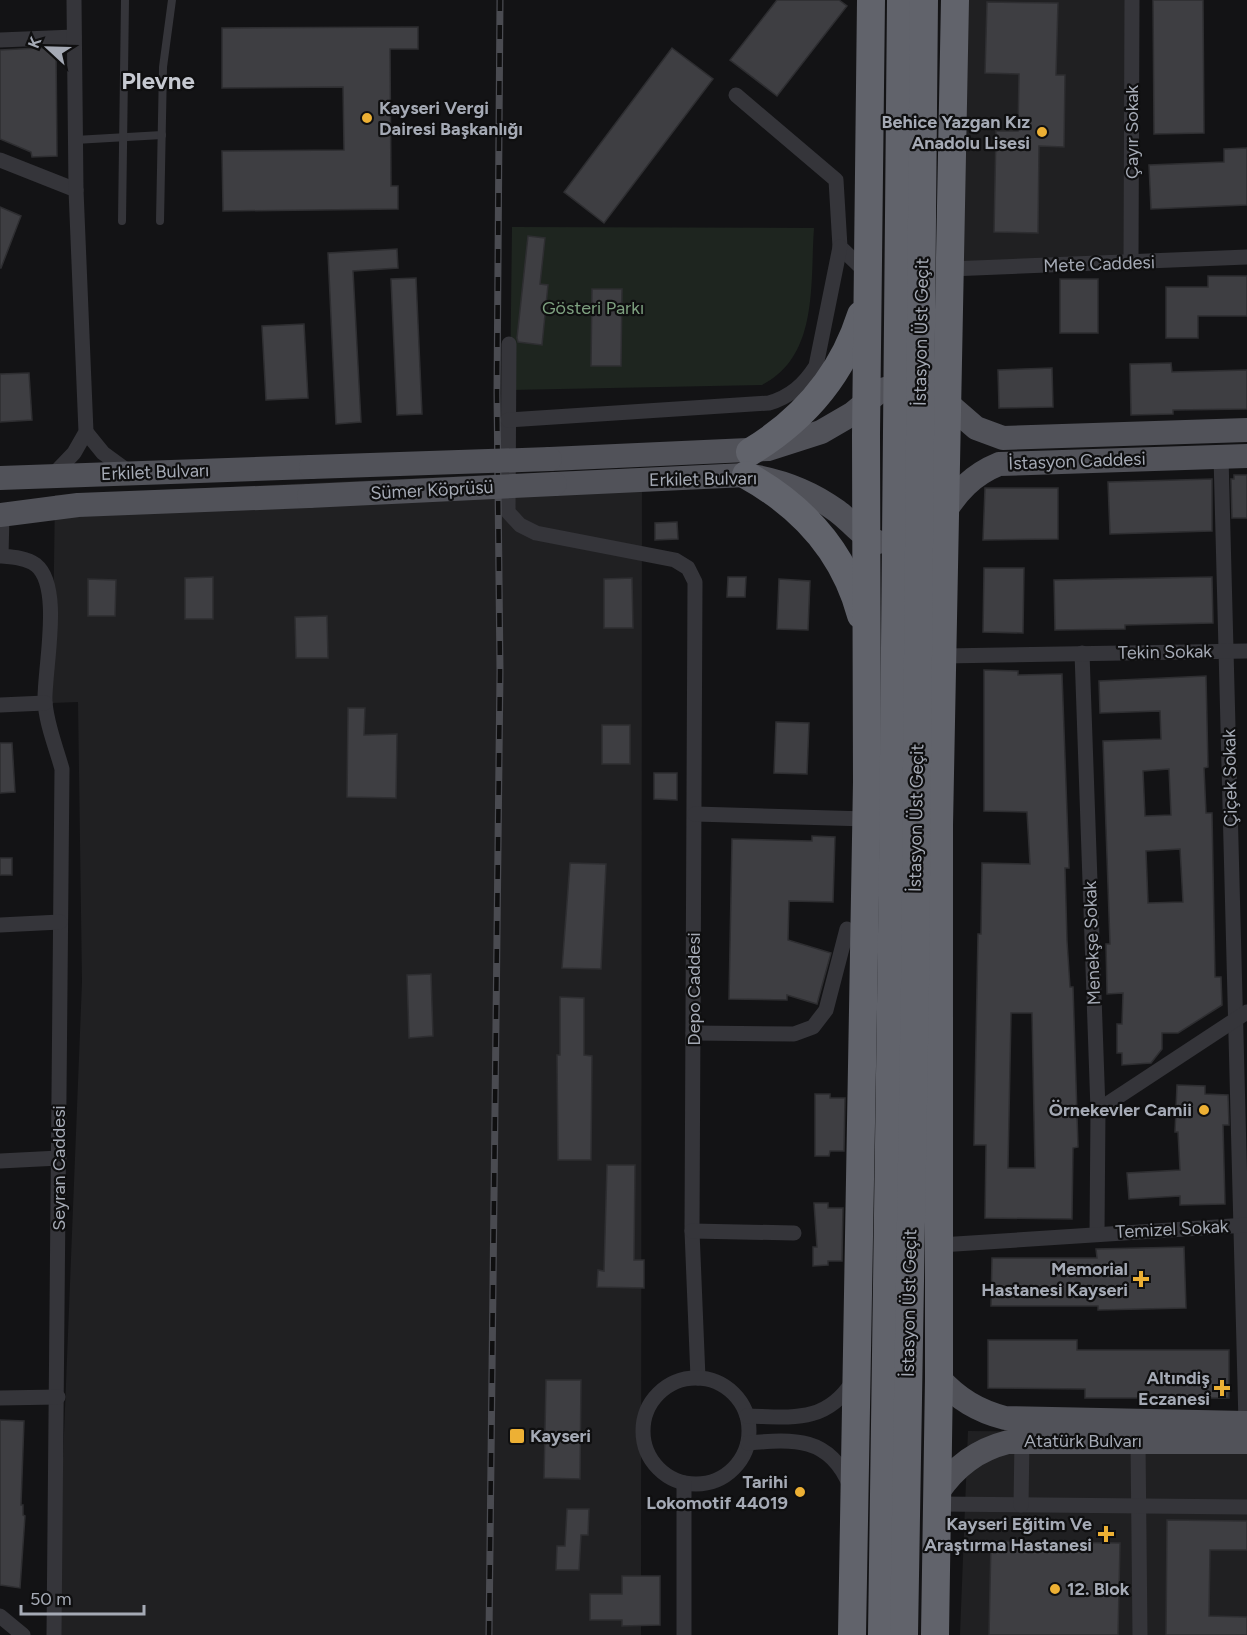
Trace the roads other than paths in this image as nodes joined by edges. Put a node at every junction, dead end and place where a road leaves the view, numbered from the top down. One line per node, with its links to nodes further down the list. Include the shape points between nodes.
1 (74, 0): 9 (street)
2 (125, 0): 13 (lane)
3 (172, 0): 12 (lane, via 163,67)
4 (871, 0): 23 (highway)
5 (901, 0): 91 (highway, İstasyon Üst Geçit, bridge)
6 (924, 0): 92 (highway, İstasyon Üst Geçit, bridge, via 915,986)
7 (955, 0): 22 (highway)
8 (1132, 0): 21 (street, Çayır Sokak)
9 (74, 37): 10 (street); 14 (street)
10 (0, 40)
11 (736, 95): 19 (street, via 836,180)
12 (162, 135): 13 (lane); 18 (lane)
13 (123, 137): 14 (lane); 17 (lane)
14 (75, 140): 16 (street)
15 (0, 160): 16 (street)
16 (76, 190): 29 (street)
17 (122, 221)
18 (160, 221)
19 (840, 247): 23 (street); 27 (street, via 816,366 789,395 769,404)
20 (1247, 257): 21 (street, Mete Caddesi)
21 (1131, 263): 22 (street, Mete Caddesi)
22 (950, 269): 26 (highway)
23 (869, 275): 25 (highway); 33 (highway, via 854,337 834,375 806,410)
24 (509, 344): 27 (street)
25 (866, 403): 26 (main road, İstasyon Caddesi, via 881,390 908,384 930,389); 33 (main road, Erkilet Bulvarı, via 837,424); 42 (highway)
26 (948, 404): 28 (main road, İstasyon Caddesi, via 976,428 1003,438); 40 (highway)
27 (508, 420): 51 (street, Depo Caddesi, via 508,512 512,518 545,536 675,560 692,575 696,600)
28 (1247, 430)
29 (86, 432): 35 (street, via 103,453); 36 (street, via 74,453)
30 (1221, 456): 31 (main road, İstasyon Caddesi); 40 (main road, İstasyon Caddesi, via 999,464 972,478); 44 (street, Çiçek Sokak)
31 (1247, 456)
32 (550, 459): 33 (main road, Erkilet Bulvarı); 34 (main road, Sümer Köprüsü, bridge)
33 (748, 463): 38 (main road, Erkilet Bulvarı); 42 (main road, Erkilet Bulvarı, via 777,481 807,492 840,513); 48 (highway, via 832,550 857,602)
34 (311, 467): 35 (main road, Erkilet Bulvarı)
35 (130, 472): 36 (main road, Erkilet Bulvarı)
36 (52, 476): 37 (main road, Erkilet Bulvarı)
37 (0, 478)
38 (555, 484): 39 (main road, Sümer Köprüsü, bridge)
39 (309, 496): 41 (main road, Erkilet Bulvarı, via 78,505)
40 (947, 509): 42 (main road, İstasyon Caddesi, via 934,526 917,538 898,543); 47 (highway)
41 (1, 515): 43 (street)
42 (868, 539): 48 (highway)
43 (0, 556): 49 (street, Seyran Caddesi, via 29,561 48,582)
44 (1226, 651): 45 (street, Tekin Sokak); 46 (street, Tekin Sokak); 56 (street, Çiçek Sokak)
45 (1247, 651)
46 (1082, 653): 47 (street, Tekin Sokak); 58 (street, Menekşe Sokak)
47 (943, 656): 65 (highway, via 938,956)
48 (868, 658): 52 (highway)
49 (45, 703): 50 (street); 53 (street, Seyran Caddesi, via 62,769)
50 (0, 705)
51 (695, 814): 52 (street); 57 (street, Depo Caddesi)
52 (867, 819): 67 (highway)
53 (60, 922): 54 (street); 59 (street, Seyran Caddesi)
54 (0, 925)
55 (847, 929): 57 (street, via 826,1010 813,1027 794,1034)
56 (1241, 1015): 58 (street); 61 (street, Çiçek Sokak)
57 (693, 1033): 62 (street, Depo Caddesi)
58 (1098, 1110): 64 (street, Menekşe Sokak)
59 (59, 1158): 60 (street); 71 (street, Seyran Caddesi)
60 (0, 1161)
61 (1244, 1225): 64 (street, Temizel Sokak); 74 (street, Çiçek Sokak)
62 (692, 1231): 63 (street); 69 (street, Depo Caddesi)
63 (794, 1233)
64 (1097, 1234): 65 (street, Temizel Sokak)
65 (940, 1245): 66 (highway)
66 (940, 1288): 67 (highway, via 930,1313 915,1324 898,1329 872,1320); 70 (highway)
67 (859, 1298): 68 (highway)
68 (857, 1373): 70 (highway, via 874,1350 902,1343 927,1354); 73 (street, via 839,1399 811,1415); 80 (highway)
69 (698, 1378): 73 (street, via 729,1389); 78 (street, via 666,1387 651,1403 644,1424 645,1446 650,1456 664,1473)
70 (939, 1378): 74 (main road, Atatürk Bulvarı, via 974,1407 1005,1418); 79 (highway)
71 (58, 1397): 72 (street); 88 (street, Seyran Caddesi)
72 (0, 1398)
73 (747, 1416): 77 (street)
74 (1247, 1430): 76 (main road, Atatürk Bulvarı)
75 (1022, 1440): 76 (main road, Atatürk Bulvarı); 79 (main road, Atatürk Bulvarı, via 980,1451 956,1469); 81 (street)
76 (1138, 1442): 82 (street)
77 (748, 1443): 78 (street, via 739,1462 724,1476 704,1484); 80 (street, via 792,1439 816,1446 843,1472)
78 (684, 1483): 89 (street)
79 (938, 1498): 80 (highway, via 921,1523 897,1531 870,1523); 81 (street); 85 (highway)
80 (854, 1501): 84 (highway)
81 (1021, 1505): 82 (street)
82 (1139, 1506): 83 (street); 94 (street)
83 (1247, 1507)
84 (853, 1581): 85 (highway, via 870,1556 898,1549 922,1560); 90 (highway)
85 (936, 1587): 93 (highway)
86 (0, 1616): 87 (street)
87 (24, 1635)
88 (54, 1635)
89 (684, 1635)
90 (852, 1635)
91 (882, 1635)
92 (903, 1635)
93 (935, 1635)
94 (1140, 1635)

